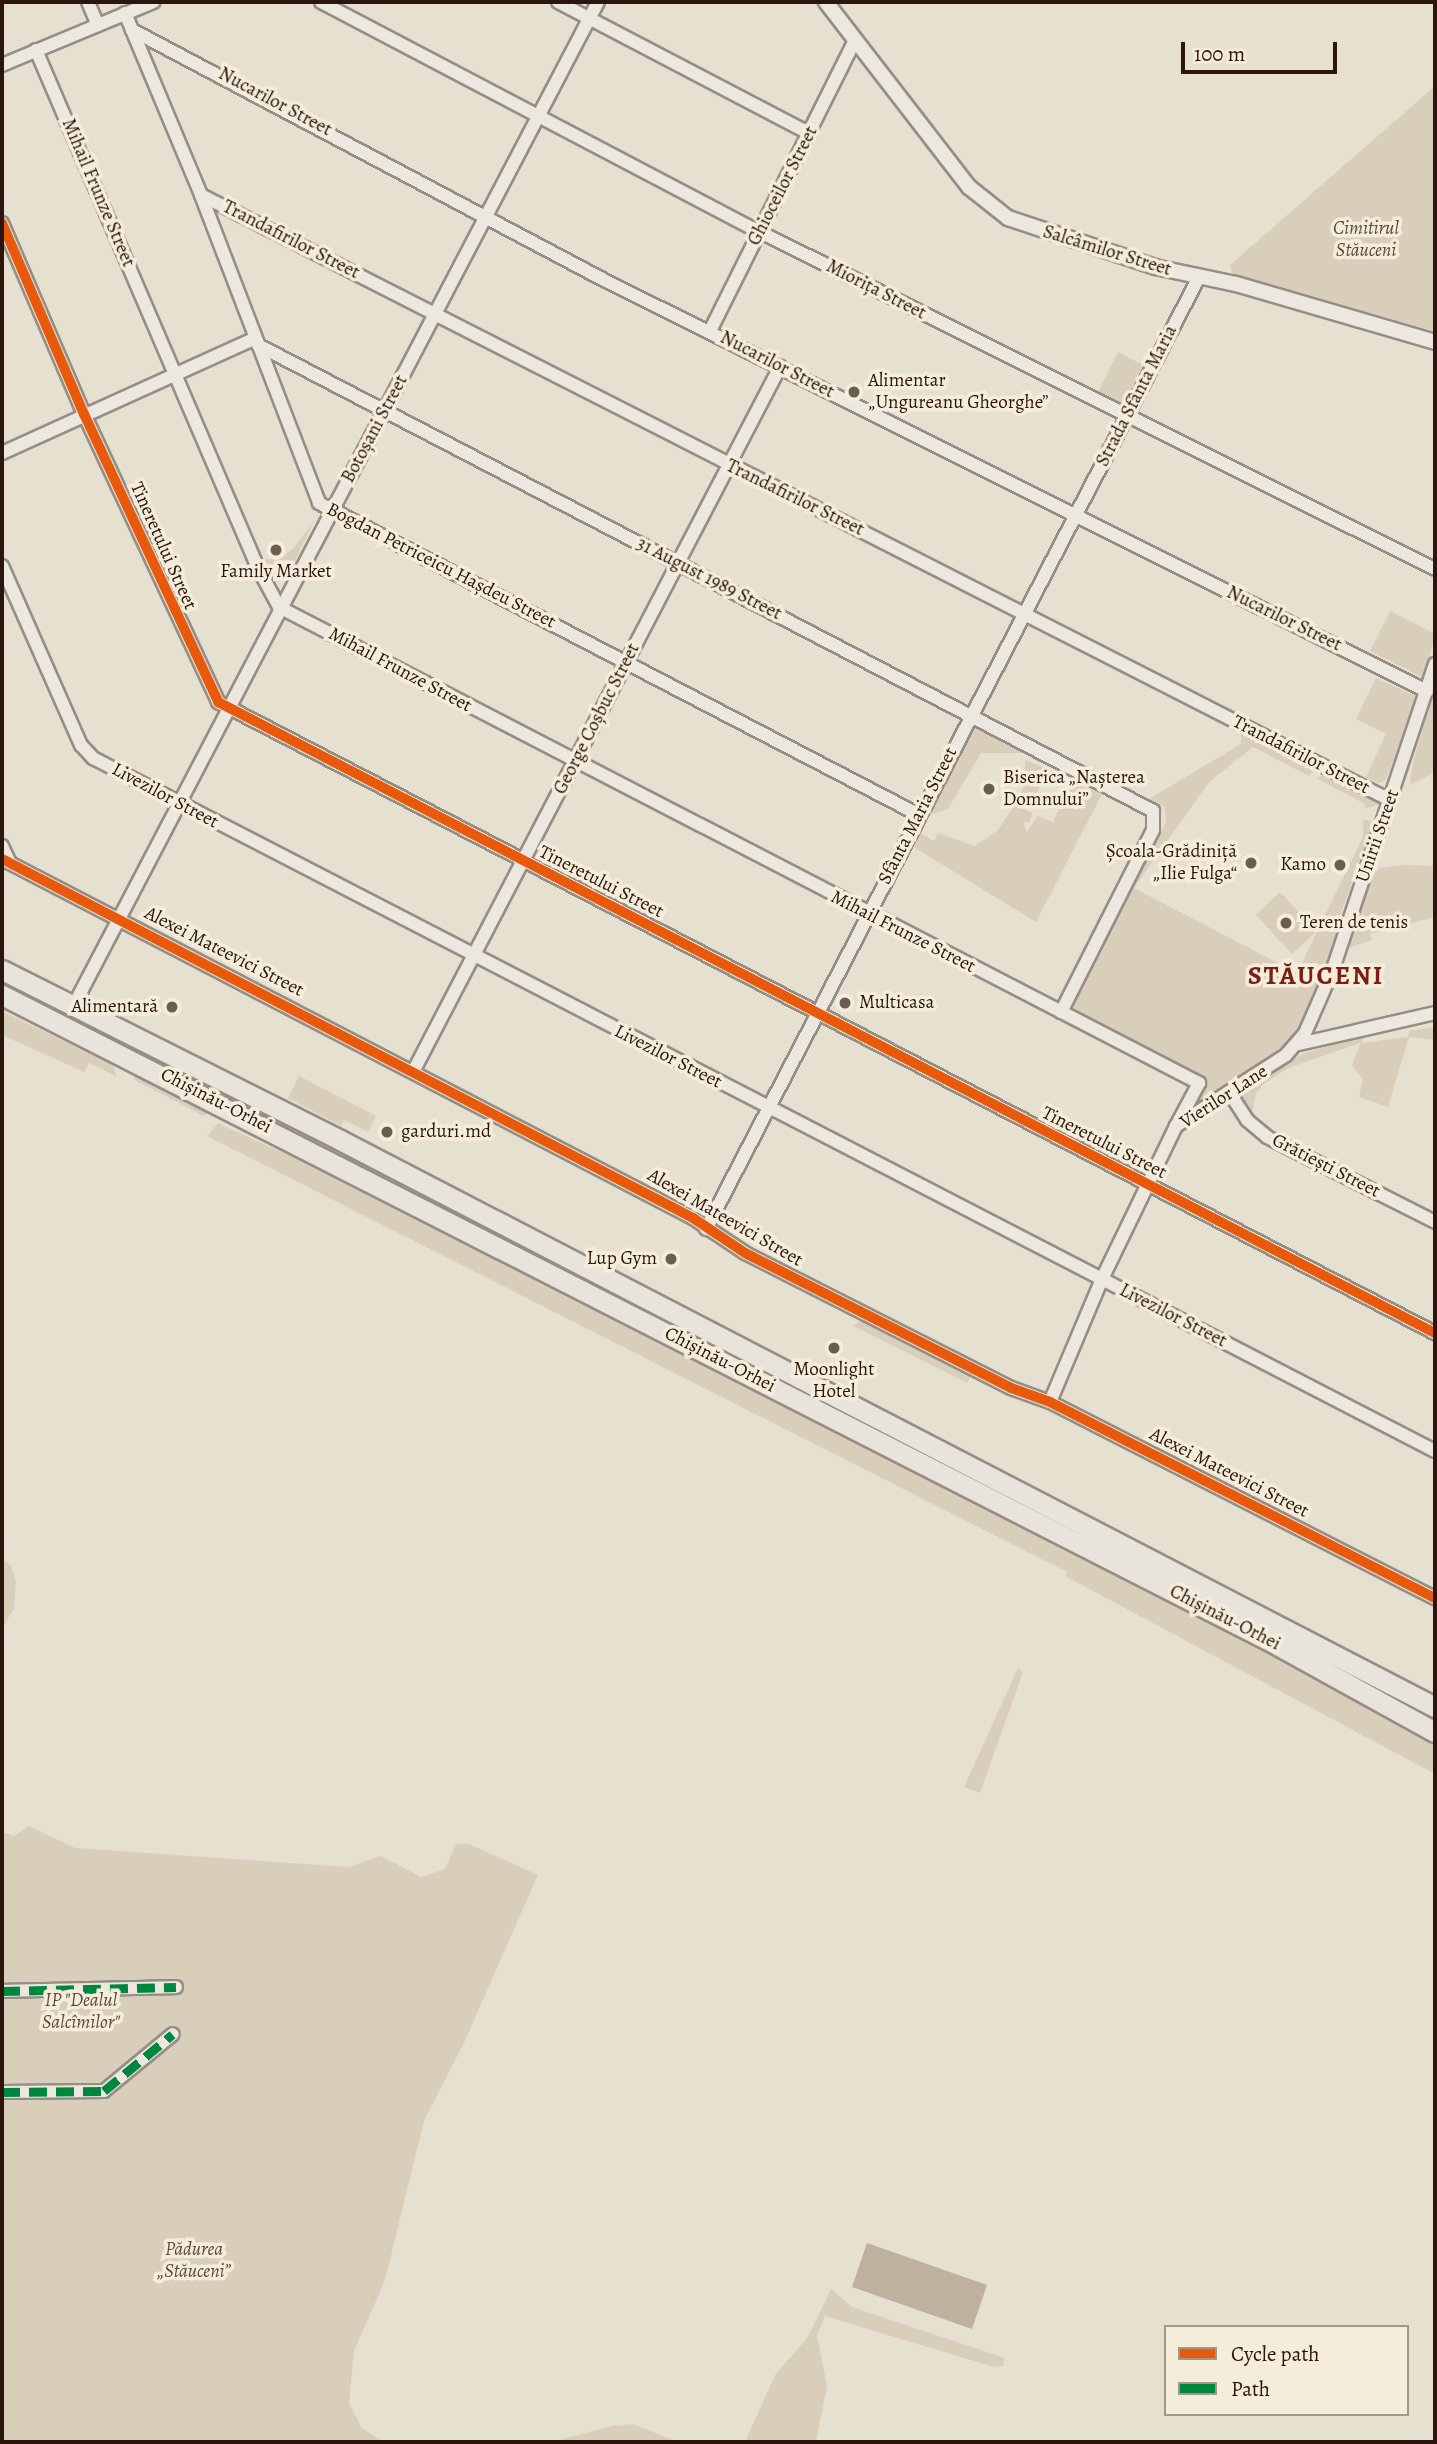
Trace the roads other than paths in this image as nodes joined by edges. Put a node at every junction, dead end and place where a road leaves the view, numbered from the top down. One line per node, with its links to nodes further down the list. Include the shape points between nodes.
1 (88, 2): 9 (street)
2 (153, 2): 7 (street)
3 (321, 2): 14 (street, Miorița Street)
4 (558, 2): 8 (street)
5 (598, 2): 8 (street, Botoșani Street)
6 (826, 2): 11 (street, Salcâmilor Street)
7 (125, 13): 9 (street); 10 (street, Bogdan Petriceicu Hașdeu Street)
8 (590, 18): 14 (street, Botoșani Street); 15 (street)
9 (98, 24): 12 (street)
10 (132, 30): 16 (street, Bogdan Petriceicu Hașdeu Street); 17 (street, Nucarilor Street)
11 (855, 40): 15 (street, Ghioceilor Street); 20 (street, Salcâmilor Street, via 969,187 990,207 1041,231)
12 (36, 50): 13 (street); 26 (street, Mihail Frunze Street)
13 (2, 65)
14 (540, 116): 17 (street, Botoșani Street); 19 (street, Miorița Street)
15 (809, 133): 19 (street, Ghioceilor Street)
16 (201, 195): 21 (street, Trandafirilor Street); 23 (street, Bogdan Petriceicu Hașdeu Street)
17 (487, 216): 21 (street, Botoșani Street); 22 (street, Nucarilor Street)
18 (2, 223): 28 (street, Tineretului Street)
19 (760, 232): 22 (street, Ghioceilor Street); 29 (street, Miorița Street)
20 (1199, 277): 24 (street, Salcâmilor Street); 29 (street, Strada Sfânta Maria)
21 (436, 313): 27 (street, Botoșani Street); 31 (street, Trandafirilor Street)
22 (710, 331): 25 (street, Nucarilor Street)
23 (257, 341): 26 (street); 27 (street, 31 August 1989 Street); 32 (street, Bogdan Petriceicu Hașdeu Street, via 319,503)
24 (1435, 342)
25 (780, 367): 31 (street, George Coșbuc Street); 33 (street, Nucarilor Street)
26 (176, 372): 28 (street); 37 (street, Mihail Frunze Street, via 258,568)
27 (385, 411): 32 (street, Botoșani Street); 34 (street, 31 August 1989 Street)
28 (84, 414): 30 (street); 42 (street, Tineretului Street, via 212,696)
29 (1126, 416): 33 (street, Strada Sfânta Maria); 36 (street, Miorița Street)
30 (2, 453)
31 (729, 466): 34 (street, George Coșbuc Street); 38 (street, Trandafirilor Street)
32 (332, 510): 37 (street, Botoșani Street); 39 (street, Bogdan Petriceicu Hașdeu Street)
33 (1076, 516): 38 (street, Sfânta Maria Street); 41 (street, Nucarilor Street)
34 (677, 564): 39 (street, George Coșbuc Street); 43 (street, 31 August 1989 Street)
35 (2, 566): 46 (street, Livezilor Street, via 85,752)
36 (1435, 569)
37 (279, 607): 42 (street, Botoșani Street); 44 (street, Mihail Frunze Street)
38 (1023, 614): 43 (street, Sfânta Maria Street); 45 (street, Trandafirilor Street)
39 (626, 662): 44 (street, George Coșbuc Street); 47 (street, Bogdan Petriceicu Hașdeu Street)
40 (1435, 664): 41 (street, Unirii Street)
41 (1427, 691): 45 (street, Unirii Street)
42 (228, 709): 46 (street, Botoșani Street); 50 (street, Tineretului Street)
43 (971, 713): 47 (street, Sfânta Maria Street); 57 (street, 31 August 1989 Street, via 1148,807 1156,817)
44 (576, 762): 50 (street, George Coșbuc Street); 51 (street, Mihail Frunze Street)
45 (1390, 800): 60 (street, Unirii Street, via 1326,988)
46 (180, 804): 52 (street, Botoșani Street); 53 (street, Livezilor Street)
47 (919, 815): 51 (street, Sfânta Maria Street)
48 (2, 846): 49 (street)
49 (6, 861): 52 (street, Alexei Mateevici Street)
50 (524, 862): 53 (street, George Coșbuc Street); 58 (street, Tineretului Street)
51 (867, 914): 57 (street, Mihail Frunze Street); 58 (street, Sfânta Maria Street)
52 (120, 918): 56 (street, Botoșani Street); 61 (street, Alexei Mateevici Street)
53 (476, 957): 61 (street, George Coșbuc Street); 63 (street, Livezilor Street)
54 (2, 971): 56 (highway, Chișinău-Orhei)
55 (2, 995): 74 (highway, Chișinău-Orhei, via 1256,1634)
56 (74, 1005): 73 (highway, Chișinău-Orhei)
57 (1061, 1012): 64 (street, Mihail Frunze Street, via 1199,1083)
58 (816, 1013): 63 (street, Sfânta Maria Street); 65 (street, Tineretului Street)
59 (1435, 1013): 60 (street, Vierilor Lane)
60 (1299, 1044): 62 (street, Vierilor Lane)
61 (414, 1070): 67 (street, Alexei Mateevici Street)
62 (1231, 1095): 64 (street, Vierilor Lane); 66 (street, Grătiești Street, via 1247,1120 1267,1137)
63 (767, 1108): 67 (street, Sfânta Maria Street); 68 (street, Livezilor Street)
64 (1177, 1126): 65 (street, Vierilor Lane)
65 (1147, 1185): 68 (street, Vierilor Lane); 69 (street, Tineretului Street)
66 (1435, 1222)
67 (706, 1229): 70 (street, Alexei Mateevici Street, via 999,1382)
68 (1102, 1279): 70 (street, Vierilor Lane); 71 (street, Livezilor Street)
69 (1435, 1334)
70 (1050, 1402): 72 (street, Alexei Mateevici Street)
71 (1435, 1451)
72 (1435, 1598)
73 (1435, 1707)
74 (1435, 1732)
75 (176, 1987): 76 (street)
76 (2, 1991)
77 (173, 2034): 78 (street, via 104,2091)
78 (2, 2092)

